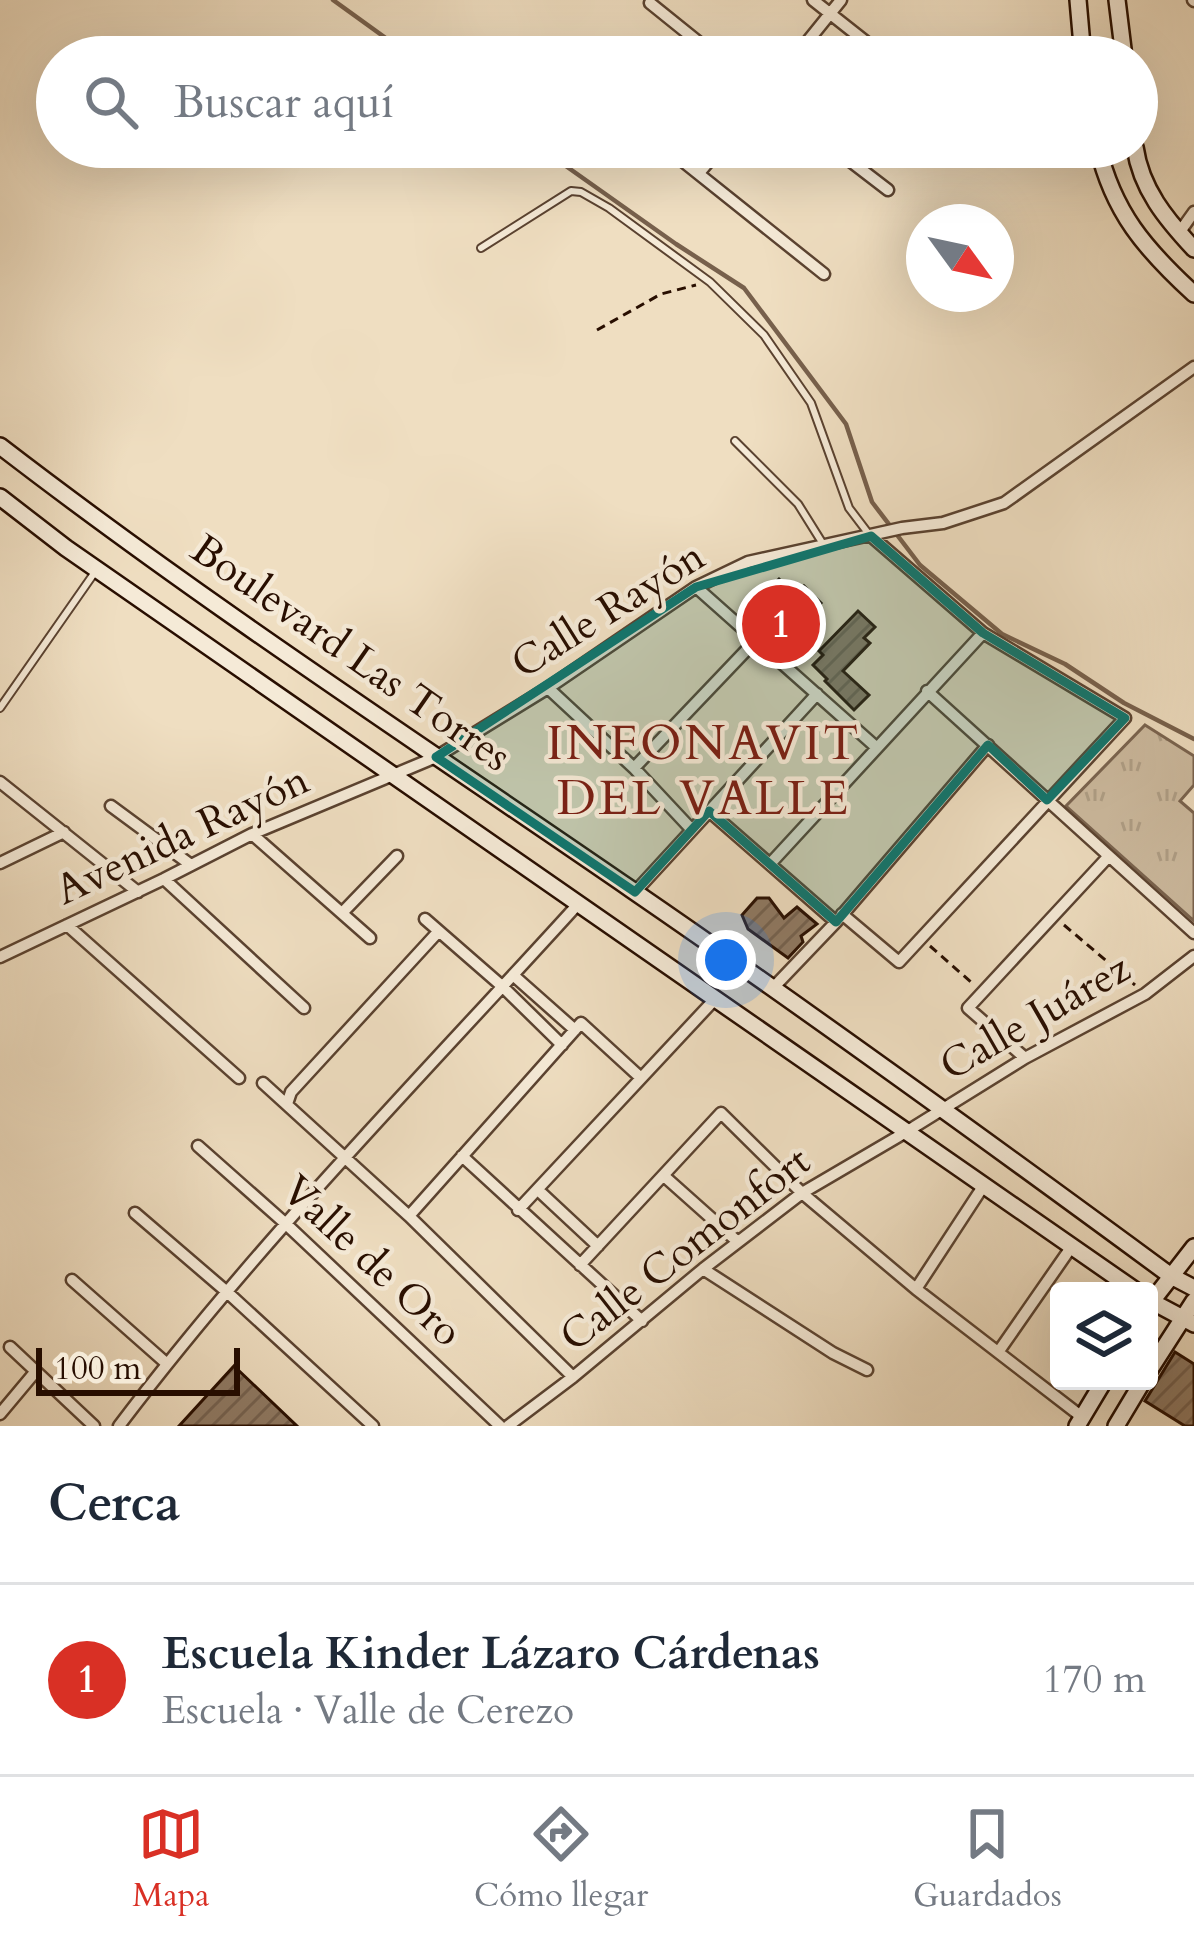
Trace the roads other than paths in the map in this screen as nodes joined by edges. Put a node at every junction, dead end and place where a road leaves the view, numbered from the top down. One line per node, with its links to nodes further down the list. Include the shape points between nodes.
1 (813, 0): 6 (street)
2 (841, 0): 6 (street)
3 (1078, 0): 10 (street)
4 (1118, 0): 11 (street)
5 (650, 3): 7 (street)
6 (830, 13): 8 (street); 9 (street)
7 (691, 36)
8 (812, 36)
9 (859, 36)
10 (1081, 36)
11 (1122, 36)
12 (692, 168): 17 (street)
13 (703, 168): 17 (street)
14 (859, 168): 18 (street)
15 (1104, 168): 24 (street, via 1127,222)
16 (1138, 168): 20 (street)
17 (699, 173): 23 (street)
18 (888, 190)
19 (1194, 212): 20 (street)
20 (1179, 233): 22 (street)
21 (481, 248): 29 (lane, via 572,191 609,208 710,282 764,334 811,403 849,508)
22 (1194, 249)
23 (824, 274)
24 (1194, 294)
25 (1194, 367): 29 (street, Calle Rayón, via 1004,503)
26 (735, 441): 30 (lane, via 798,504)
27 (0, 446): 41 (street, Boulevard Las Torres)
28 (0, 497): 31 (street, Boulevard Las Torres)
29 (877, 535): 30 (street, Calle Rayón); 33 (street)
30 (823, 544): 32 (street, Calle Rayón, via 748,562)
31 (97, 569): 38 (lane); 43 (street, Boulevard Las Torres)
32 (696, 587): 34 (street); 35 (street, Calle Rayón)
33 (982, 633): 36 (street); 45 (street, via 1125,718)
34 (757, 639): 37 (street); 42 (street)
35 (548, 688): 41 (street, Calle Rayón); 42 (street)
36 (927, 692): 39 (street); 40 (street)
37 (817, 694): 40 (street); 47 (street)
38 (0, 707)
39 (988, 745): 45 (street); 61 (street)
40 (876, 747): 54 (street)
41 (436, 757): 43 (street, Calle Rayón); 58 (street, Boulevard Las Torres)
42 (634, 769): 48 (street)
43 (394, 775): 50 (street, Avenida Rayón); 59 (street, Boulevard Las Torres)
44 (0, 782): 49 (street)
45 (1047, 800): 52 (street); 61 (street, via 899,962)
46 (111, 806): 55 (street)
47 (709, 811): 48 (street); 54 (street)
48 (692, 830): 58 (street)
49 (64, 832): 53 (street); 57 (street)
50 (252, 834): 55 (street, Avenida Rayón); 60 (street)
51 (397, 856): 60 (street)
52 (1108, 857): 65 (street); 76 (street, via 968,1008)
53 (0, 863)
54 (770, 863): 61 (street)
55 (191, 865): 56 (street, Avenida Rayón)
56 (164, 879): 57 (street, Avenida Rayón); 73 (street)
57 (138, 892): 63 (street, Avenida Rayón)
58 (635, 892): 71 (street, Boulevard Las Torres)
59 (579, 904): 69 (street); 72 (street, Boulevard Las Torres)
60 (342, 914): 66 (street)
61 (839, 918): 71 (street)
62 (425, 919): 64 (street)
63 (67, 925): 68 (street, Avenida Rayón); 77 (street)
64 (438, 932): 70 (street); 80 (street)
65 (1194, 933)
66 (370, 938)
67 (1194, 956): 76 (street, Calle Juárez, via 1145,994)
68 (0, 957)
69 (514, 976): 70 (street); 74 (street)
70 (503, 987): 75 (street); 85 (street)
71 (772, 989): 81 (street, Boulevard Las Torres)
72 (716, 998): 78 (street); 82 (street, Boulevard Las Torres)
73 (304, 1008)
74 (578, 1027): 75 (street); 78 (street)
75 (562, 1045): 84 (street)
76 (1024, 1058): 81 (street, Calle Juárez)
77 (239, 1078)
78 (640, 1078): 88 (street)
79 (263, 1083): 80 (street)
80 (287, 1104): 85 (street)
81 (944, 1108): 82 (street, Calle Juárez); 100 (street, Boulevard Las Torres)
82 (906, 1132): 87 (street, Boulevard Las Torres); 89 (street, Calle Comonfort)
83 (198, 1146): 93 (street, Valle de Oro)
84 (462, 1156): 90 (street); 92 (street)
85 (344, 1158): 92 (street); 93 (street)
86 (664, 1176): 89 (street, via 721,1113); 94 (street); 95 (street)
87 (984, 1185): 96 (street, Boulevard Las Torres); 104 (street)
88 (538, 1190): 90 (street); 95 (street)
89 (802, 1192): 94 (street, Calle Comonfort); 104 (street)
90 (518, 1210): 98 (street)
91 (135, 1213): 105 (street)
92 (409, 1216): 117 (street)
93 (286, 1224): 105 (street); 125 (street, Valle de Oro)
94 (738, 1242): 99 (street, Calle Comonfort)
95 (598, 1246): 98 (street)
96 (1072, 1246): 102 (street, Boulevard Las Torres); 112 (street)
97 (1194, 1247): 100 (street)
98 (580, 1265): 109 (street)
99 (703, 1269): 109 (street, Calle Comonfort); 115 (street)
100 (1171, 1276): 103 (street, Boulevard Las Torres); 106 (street)
101 (72, 1280): 114 (street)
102 (1123, 1282)
103 (1194, 1288)
104 (916, 1289): 112 (street)
105 (227, 1292): 114 (street); 124 (street)
106 (1158, 1292)
107 (1194, 1301): 110 (street)
108 (1158, 1306): 110 (street)
109 (642, 1321): 117 (street, Calle Comonfort)
110 (1187, 1321): 113 (street)
111 (10, 1347): 116 (street)
112 (999, 1351): 121 (street)
113 (1158, 1359)
114 (166, 1363): 123 (street)
115 (868, 1370)
116 (36, 1371): 120 (street); 122 (street)
117 (573, 1377): 125 (street, Calle Comonfort)
118 (1099, 1390): 121 (street)
119 (1138, 1390): 126 (street)
120 (0, 1414)
121 (1080, 1422)
122 (94, 1426)
123 (119, 1426)
124 (373, 1426)
125 (504, 1426)
126 (1116, 1426)

